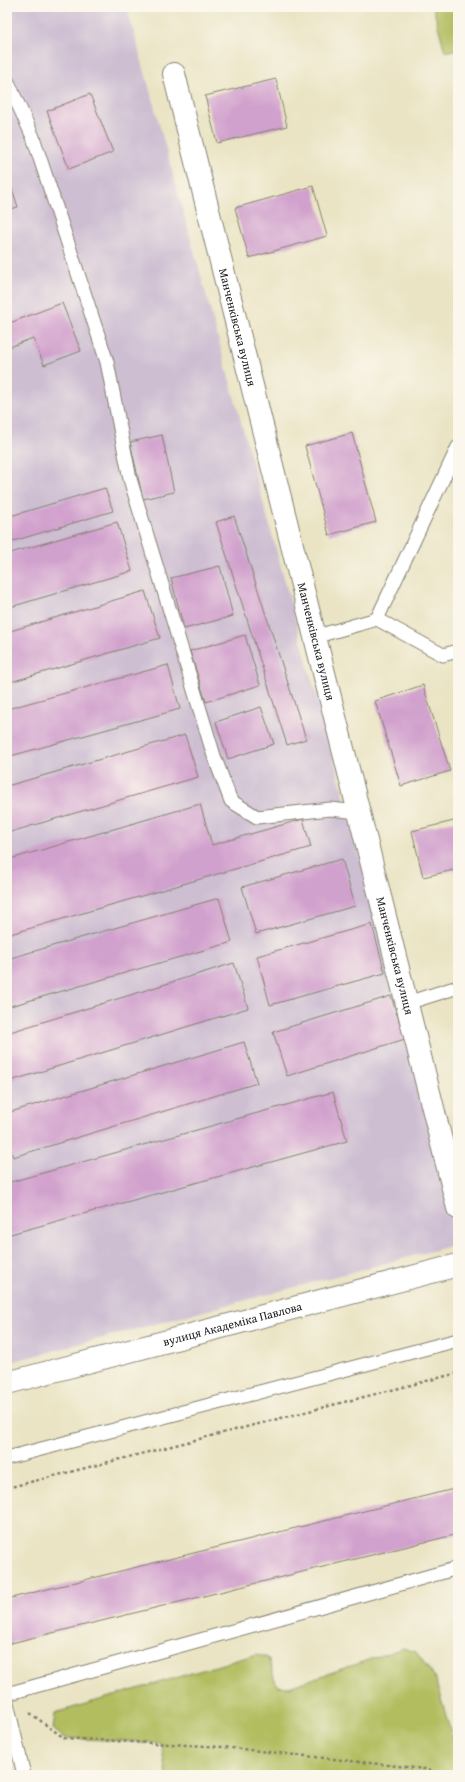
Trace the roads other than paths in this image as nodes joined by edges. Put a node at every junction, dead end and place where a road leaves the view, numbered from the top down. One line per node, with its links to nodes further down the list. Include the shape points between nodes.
1 (174, 74): 5 (street, Манченківська вулиця)
2 (7, 80): 7 (lane, via 34,137 107,362 130,479 214,756 231,801 257,817 330,809)
3 (458, 447): 4 (lane)
4 (378, 619): 5 (lane); 6 (lane, via 443,655)
5 (314, 637): 7 (street, Манченківська вулиця)
6 (458, 651)
7 (358, 812): 9 (street, Манченківська вулиця)
8 (458, 987): 9 (lane)
9 (407, 1003): 10 (street, Манченківська вулиця)
10 (458, 1208)
11 (458, 1264): 13 (street, вулиця Академіка Павлова)
12 (458, 1340): 14 (lane)
13 (7, 1383)
14 (7, 1458)
15 (458, 1568): 16 (lane)
16 (7, 1694)
17 (7, 1703): 18 (lane)
18 (24, 1775)

